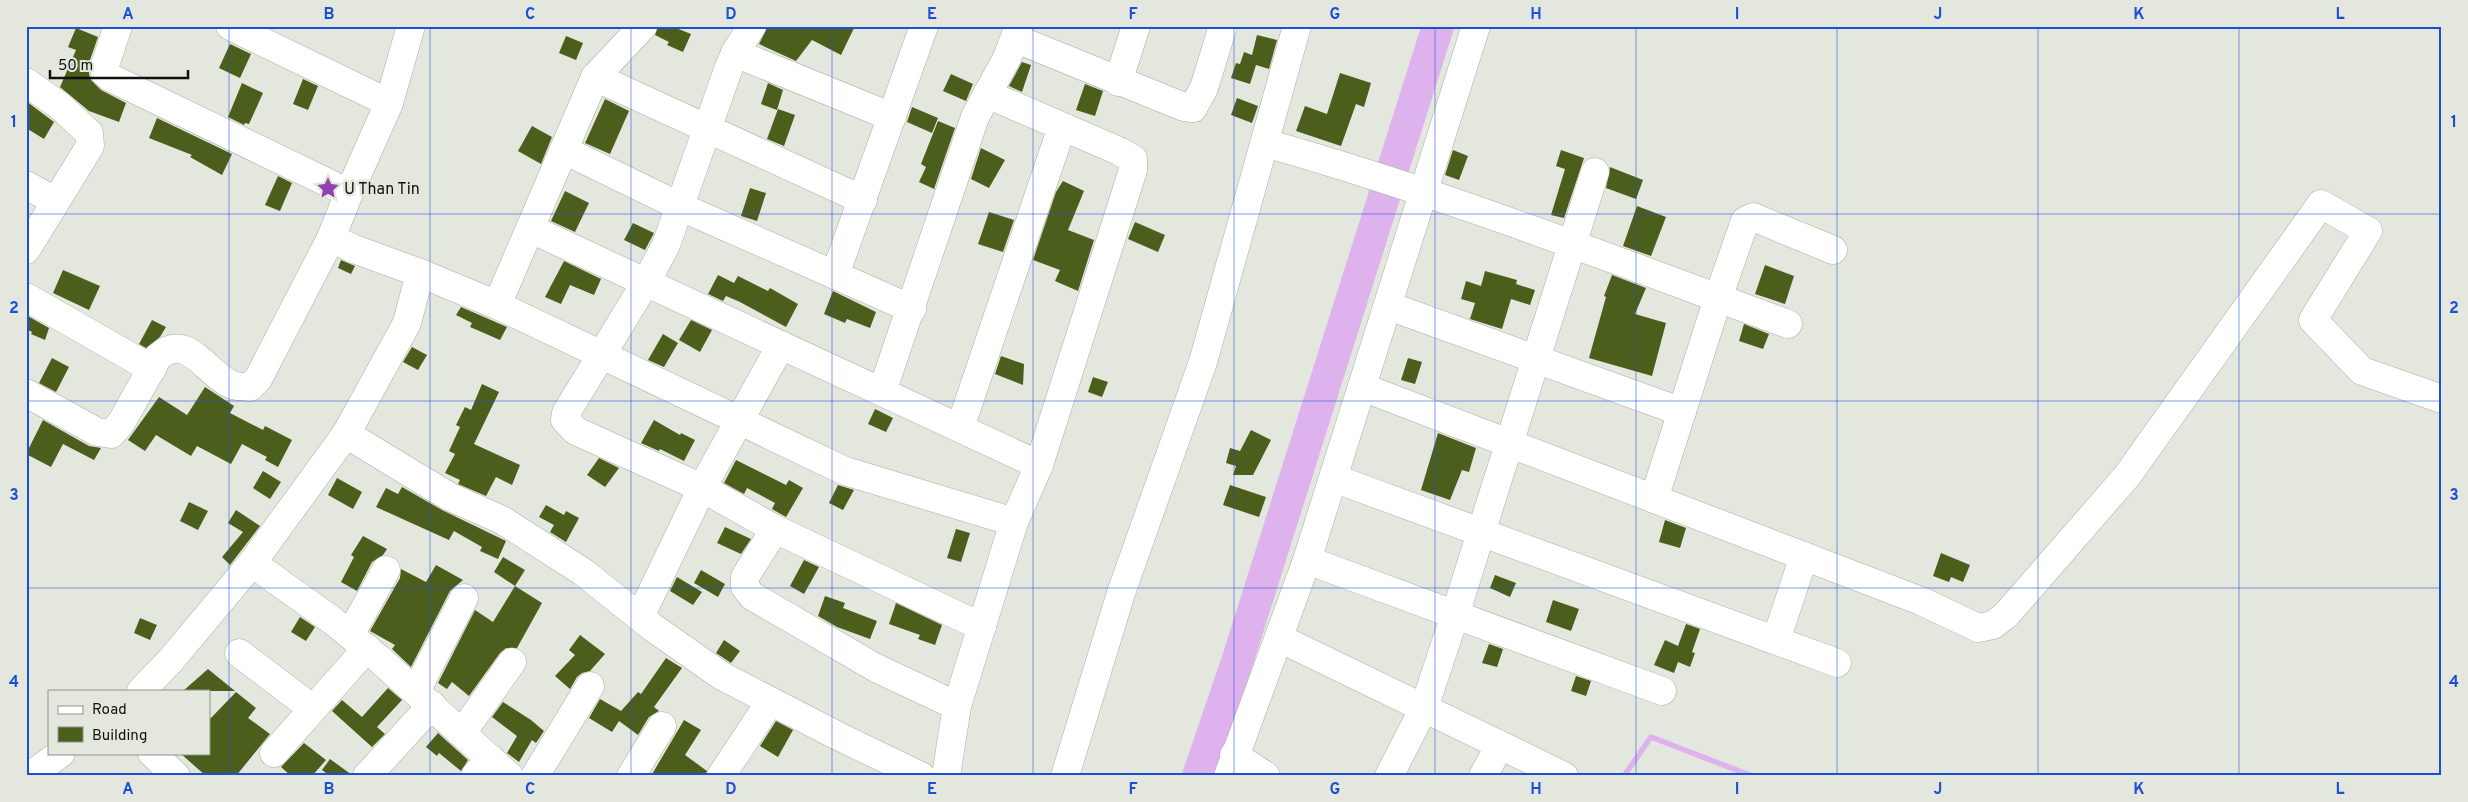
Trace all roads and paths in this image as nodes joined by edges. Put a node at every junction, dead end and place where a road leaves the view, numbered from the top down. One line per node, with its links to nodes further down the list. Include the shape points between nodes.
1 (118, 26): 26 (street, via 104,65 105,73 111,78)
2 (230, 26): 17 (street)
3 (411, 26): 17 (street)
4 (643, 26): 13 (street)
5 (752, 26): 12 (street)
6 (924, 26): 18 (street)
7 (1136, 26): 15 (street)
8 (1223, 26): 15 (street, via 1204,88 1193,108)
9 (1297, 26): 21 (street)
10 (1476, 26): 25 (street)
11 (1018, 33): 15 (street); 16 (street)
12 (735, 53): 18 (street); 20 (street)
13 (595, 77): 20 (street); 22 (street)
14 (26, 82): 28 (street, via 60,106 89,133 90,146)
15 (1118, 82)
16 (987, 94): 19 (street); 42 (street, via 975,117)
17 (389, 103): 26 (street)
18 (892, 117): 27 (street)
19 (1062, 127): 54 (street); 57 (street, via 1133,159 1133,170)
20 (706, 128): 27 (street); 29 (street)
21 (1264, 143): 25 (street); 100 (street, via 1203,362 1121,593)
22 (564, 150): 29 (street); 30 (street)
23 (1595, 172): 32 (street)
24 (26, 185): 28 (street)
25 (1424, 192): 32 (street); 41 (street)
26 (349, 193): 31 (street)
27 (863, 200): 36 (street)
28 (55, 201): 33 (street)
29 (681, 207): 36 (street); 37 (street)
30 (531, 229): 37 (street); 40 (street)
31 (332, 238): 35 (street); 47 (street, via 258,379 250,387 233,386 193,354 178,348 166,350)
32 (1571, 243): 39 (street); 46 (street)
33 (26, 250)
34 (1833, 250): 39 (street, via 1749,217)
35 (420, 273): 40 (street); 55 (street, via 407,323)
36 (835, 275): 42 (street)
37 (646, 282): 44 (street); 45 (street)
38 (26, 297): 47 (street)
39 (1718, 298): 43 (street); 52 (street)
40 (497, 305): 45 (street)
41 (1388, 306): 46 (street); 48 (street)
42 (912, 309): 49 (street)
43 (1788, 324)
44 (781, 345): 49 (street); 53 (street)
45 (601, 354): 53 (street); 59 (street, via 566,413 568,424 576,431)
46 (1535, 359): 52 (street); 56 (street)
47 (152, 369): 50 (street, via 121,423 111,434 97,432)
48 (1362, 387): 56 (street); 58 (street)
49 (882, 392): 54 (street)
50 (26, 393)
51 (2442, 399): 64 (street, via 2362,371 2313,320 2368,231 2321,204 2127,476 2006,615 1993,625 1978,628 1921,601)
52 (1682, 412): 60 (street)
53 (738, 420): 59 (street); 61 (street, via 845,471)
54 (960, 428): 57 (street)
55 (346, 434): 66 (street); 70 (street, via 450,497 502,520 583,572)
56 (1511, 444): 60 (street); 63 (street)
57 (1039, 465): 61 (street)
58 (1334, 478): 63 (street); 65 (street)
59 (702, 488): 62 (street); 70 (street)
60 (1654, 499): 64 (street)
61 (1014, 522): 71 (street)
62 (775, 528): 71 (street); 83 (street, via 746,577 745,587 752,596 876,668)
63 (1483, 532): 69 (street); 73 (street)
64 (1804, 556): 73 (street)
65 (1307, 560): 69 (street); 72 (street)
66 (252, 563): 74 (street); 79 (street)
67 (386, 570): 74 (street)
68 (464, 598): 81 (street)
69 (1456, 615): 80 (street); 84 (street)
70 (640, 617): 82 (street, via 722,676)
71 (982, 627): 83 (street)
72 (1280, 638): 84 (street); 91 (street)
73 (1776, 640): 77 (street)
74 (358, 642): 81 (street); 85 (street)
75 (239, 653): 85 (street)
76 (512, 662): 87 (street)
77 (1837, 663)
78 (590, 686): 95 (street)
79 (142, 690)
80 (1662, 691)
81 (424, 698): 87 (street); 94 (street)
82 (770, 702): 97 (street); 98 (street)
83 (957, 706): 99 (street)
84 (1424, 708): 88 (street); 102 (street)
85 (313, 709): 89 (street)
86 (662, 726): 96 (street)
87 (462, 733): 92 (street)
88 (1500, 744): 103 (street); 104 (street)
89 (274, 753)
90 (153, 754): 93 (street)
91 (1231, 765): 101 (street)
92 (491, 770)
93 (176, 776)
94 (367, 776)
95 (535, 776)
96 (631, 776)
97 (721, 776)
98 (921, 776)
99 (946, 776)
100 (1065, 776)
101 (1266, 776)
102 (1390, 776)
103 (1483, 776)
104 (1564, 776)

